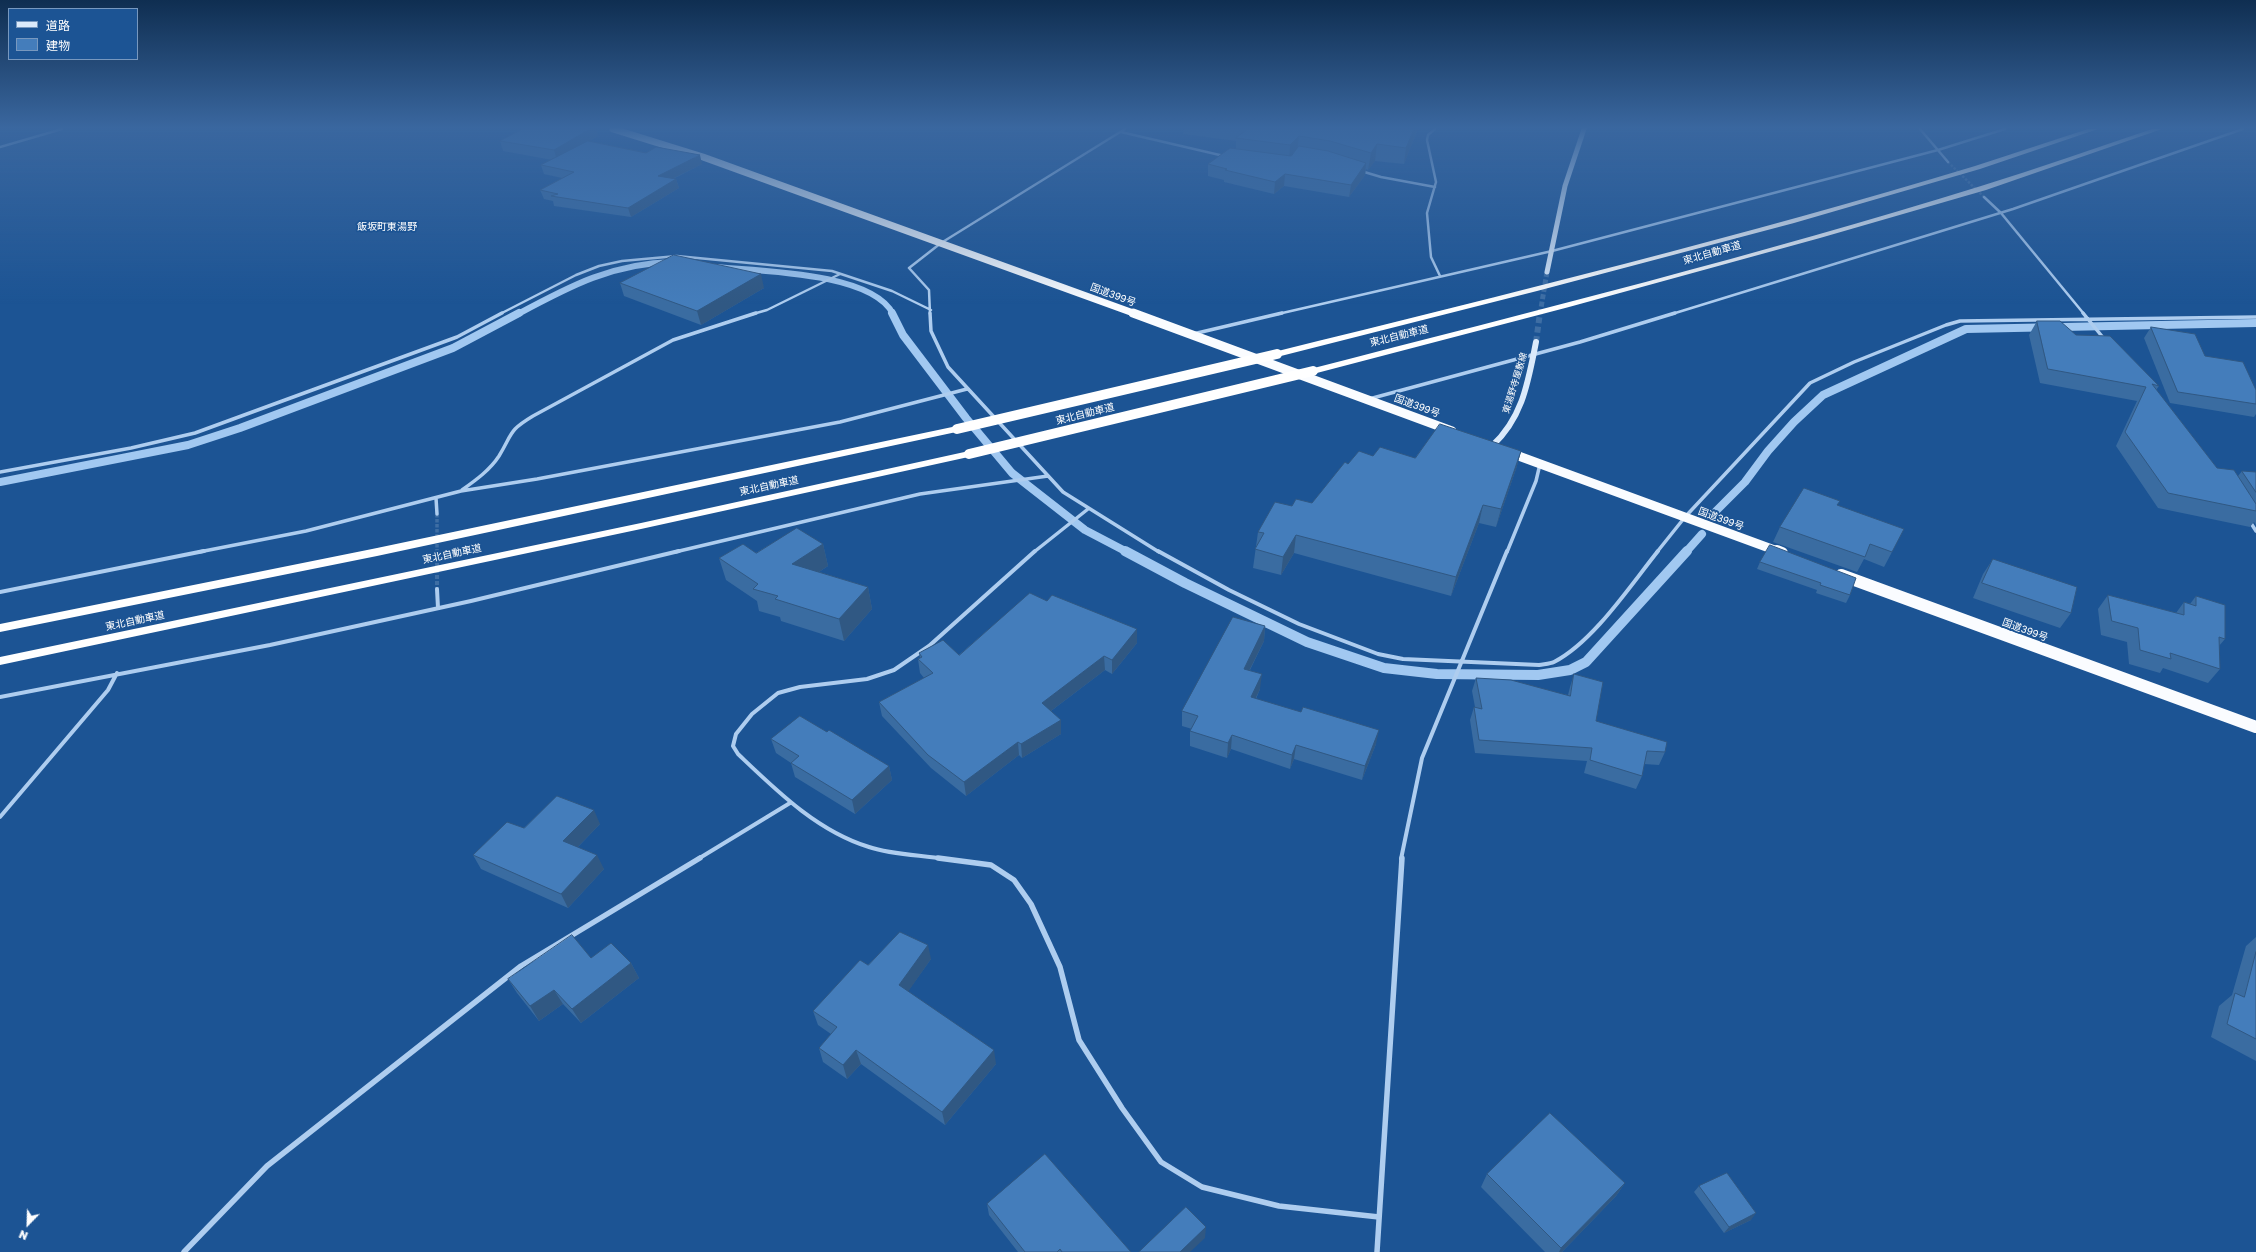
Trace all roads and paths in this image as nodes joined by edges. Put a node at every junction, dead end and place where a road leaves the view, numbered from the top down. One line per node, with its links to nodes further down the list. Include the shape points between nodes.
1 (788, 187): 11 (highway, 国道399号)
2 (1032, 187): 11 (street)
3 (1435, 187): 15 (street, via 1426,213 1431,257)
4 (1565, 187): 12 (main road)
5 (1795, 187): 12 (street)
6 (1909, 187): 42 (highway, 東北自動車道, bridge, via 1550,286 1277,354 957,429 385,550)
7 (1984, 187): 43 (highway, 東北自動車道, bridge, via 1665,279 1314,371 969,454)
8 (2075, 187): 10 (street)
9 (1984, 197): 10 (street)
10 (2002, 213): 18 (street); 22 (street, via 1580,342)
11 (942, 243): 16 (street, via 909,268 929,290); 19 (highway, 国道399号)
12 (1552, 251): 13 (main road); 15 (street)
13 (1547, 272)
14 (840, 274): 16 (street, via 892,291); 28 (street, via 806,268 677,256 645,257 599,266 576,275 457,337 239,418 195,433 132,448); 30 (street, via 768,310 673,340 533,416 515,427 499,456 485,473)
15 (1440, 276): 19 (street)
16 (931, 310): 23 (street, via 931,331 948,367)
17 (2256, 317): 18 (street)
18 (2090, 320): 21 (street); 34 (street, via 1960,321 1946,324 1810,383)
19 (1189, 334): 24 (highway, 国道399号)
20 (1536, 342): 22 (main road, 東湯野寺屋敷線)
21 (2108, 343)
22 (1534, 352): 24 (street); 26 (main road, 東湯野寺屋敷線, via 1513,422 1506,433)
23 (968, 389): 29 (street); 30 (street, via 840,422)
24 (1367, 399): 25 (highway, 国道399号)
25 (1462, 435)
26 (1488, 444): 27 (highway, 国道399号)
27 (1540, 464): 34 (highway, 国道399号); 44 (street, via 1536,480)
28 (0, 472)
29 (1048, 476): 32 (street, via 1063,492); 41 (street, via 920,494)
30 (461, 491): 31 (street)
31 (436, 498): 33 (street); 40 (street, via 306,531)
32 (1088, 509): 44 (street, via 1156,551 1299,624 1378,654 1403,659); 48 (street, via 929,646 894,670 867,679 800,687 778,693 752,714 736,734 733,746 738,754)
33 (437, 514)
34 (1685, 517): 37 (highway, 国道399号); 44 (street, via 1612,609 1563,657 1553,663 1539,665)
35 (2248, 518): 36 (street)
36 (2256, 531)
37 (1789, 555)
38 (1833, 572): 47 (highway, 国道399号)
39 (437, 590): 41 (street)
40 (0, 592)
41 (438, 608): 45 (street, via 270,645)
42 (0, 628)
43 (0, 661)
44 (1460, 663): 50 (street, via 1422,758 1400,865)
45 (117, 673): 46 (street); 49 (street, via 108,690)
46 (0, 697)
47 (2256, 727)
48 (790, 803): 50 (street, via 846,839 871,848 991,865 1014,880 1031,904 1060,967 1079,1040 1122,1108 1161,1162 1202,1187 1271,1204); 51 (street, via 521,966 267,1166)
49 (0, 818)
50 (1379, 1217): 52 (street)
51 (184, 1252)
52 (1377, 1252)

